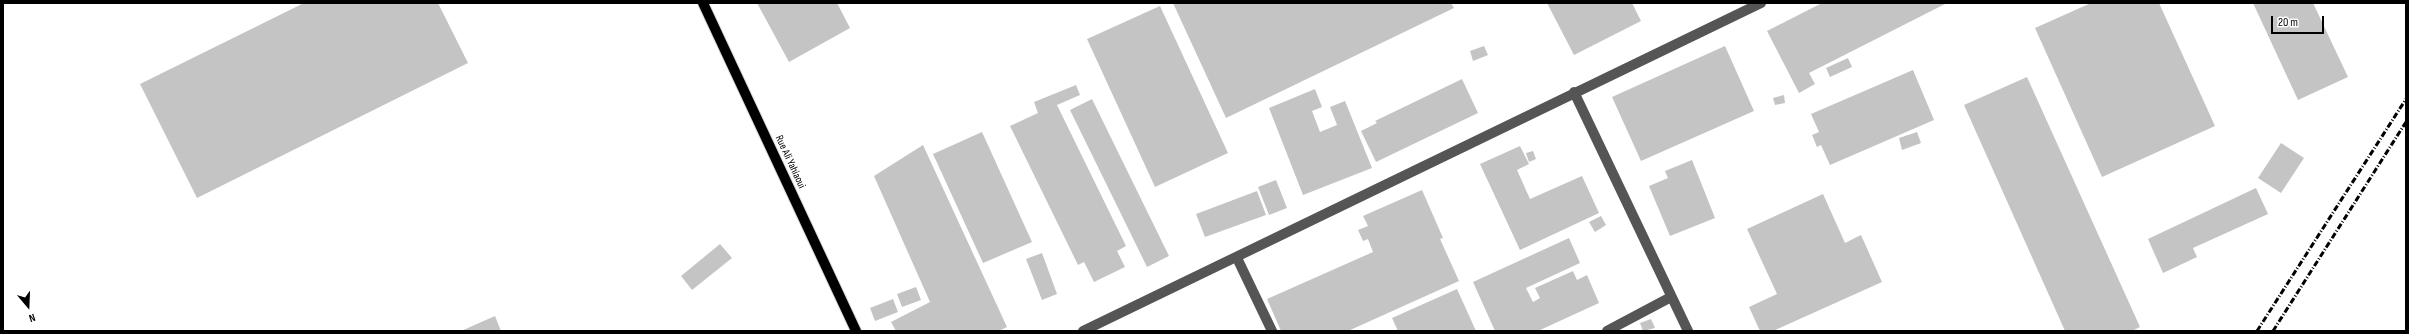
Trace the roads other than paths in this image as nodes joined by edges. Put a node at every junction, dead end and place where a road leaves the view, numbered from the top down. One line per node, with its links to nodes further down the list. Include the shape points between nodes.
1 (703, 3): 7 (main road, Rue Ali Yahiaoui)
2 (1761, 3): 3 (street)
3 (1574, 92): 4 (street); 5 (street)
4 (1237, 258): 8 (street); 9 (street)
5 (1671, 297): 6 (street); 10 (street)
6 (1684, 330)
7 (856, 331)
8 (1083, 331)
9 (1272, 331)
10 (1607, 331)

